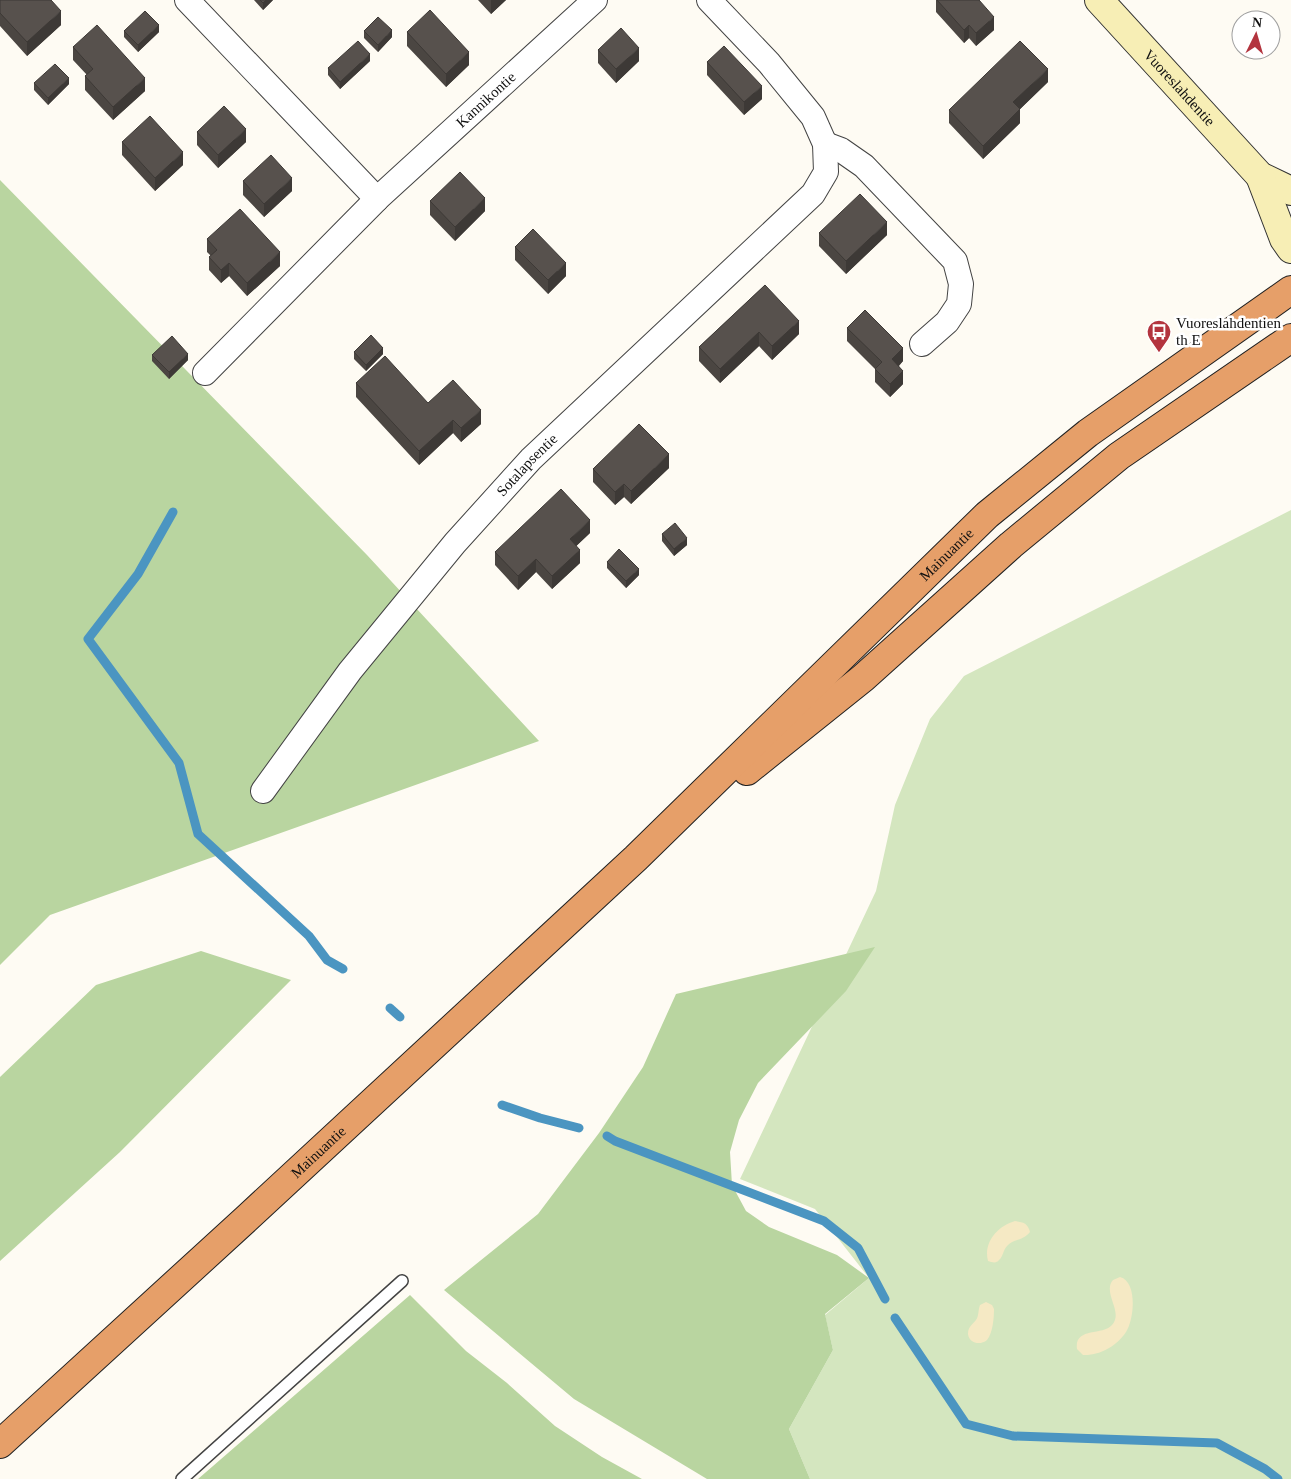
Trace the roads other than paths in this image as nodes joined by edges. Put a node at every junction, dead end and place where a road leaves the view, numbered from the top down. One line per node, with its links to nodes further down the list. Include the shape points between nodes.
1 (187, 0): 8 (street)
2 (595, 0): 8 (street, Kannikontie)
3 (709, 0): 5 (street, via 769,63 813,117)
4 (1099, 0): 6 (street, Vuoreslahdentie)
5 (825, 144): 12 (street, via 841,150 864,166 954,261 961,284 959,304 948,322); 14 (street, Sotalapsentie, via 826,172 813,194 525,466 455,543 350,671)
6 (1260, 176): 7 (street, Vuoreslahdentie); 9 (street, Vuoreslahdentie, via 1284,239)
7 (1291, 191)
8 (377, 199): 13 (street, Kannikontie)
9 (1291, 249)
10 (1291, 290): 15 (highway, Mainuantie, via 1088,433 987,515)
11 (1291, 338): 15 (highway, Mainuantie, via 1119,456 1012,545 863,678)
12 (922, 344)
13 (205, 373)
14 (263, 791)
15 (636, 858): 17 (highway, Mainuantie)
16 (402, 1281): 18 (lane)
17 (0, 1444)
18 (182, 1479)

